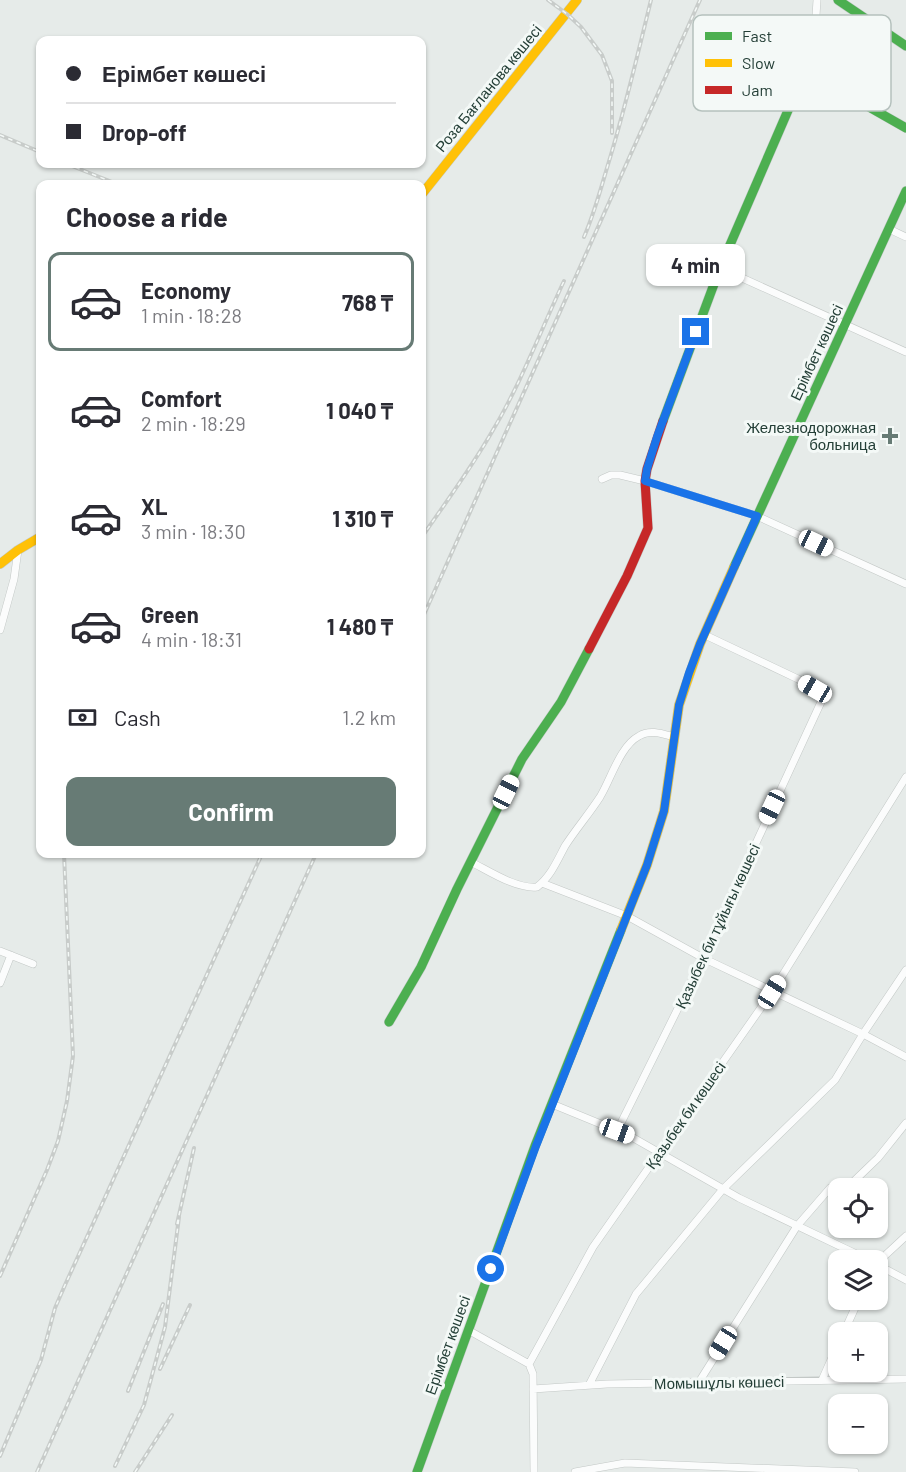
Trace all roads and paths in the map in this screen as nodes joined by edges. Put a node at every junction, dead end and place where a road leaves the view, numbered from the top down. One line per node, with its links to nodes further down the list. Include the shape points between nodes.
1 (577, 0): 11 (street, Роза Бағланова көшесі)
2 (818, 0): 4 (street)
3 (838, 0): 5 (street)
4 (817, 15)
5 (860, 15)
6 (891, 36): 7 (street)
7 (906, 46)
8 (788, 111): 15 (street)
9 (876, 111): 10 (street)
10 (906, 128)
11 (426, 189)
12 (905, 198): 13 (street, Ерімбет көшесі)
13 (889, 229): 14 (street); 16 (street, Ерімбет көшесі)
14 (906, 237)
15 (720, 268): 16 (street); 19 (street, via 657,437)
16 (844, 324): 17 (street); 20 (street, Ерімбет көшесі)
17 (906, 352)
18 (602, 479): 19 (street, via 610,475)
19 (645, 481): 20 (street); 29 (street, via 648,528 627,576 561,702 522,759)
20 (757, 516): 24 (street); 26 (street, Ерімбет көшесі)
21 (36, 539): 22 (street)
22 (18, 550): 23 (street); 25 (street)
23 (0, 564)
24 (906, 584)
25 (0, 630)
26 (705, 635): 27 (street, Ерімбет көшесі, via 679,705); 34 (street, Қазыбек би тұйығы көшесі, via 815,689 822,700)
27 (675, 736): 30 (street, via 650,732 628,744 600,797); 31 (street, Ерімбет көшесі, via 664,811)
28 (905, 781): 38 (street, Қазыбек би көшесі)
29 (471, 862): 30 (street, via 528,888); 39 (street, via 421,967)
30 (542, 883): 31 (street)
31 (627, 916): 34 (street); 42 (street, Ерімбет көшесі)
32 (0, 951): 33 (street)
33 (11, 955): 35 (street); 37 (street)
34 (703, 958): 38 (street); 44 (street, Қазыбек би тұйығы көшесі)
35 (33, 964)
36 (906, 970): 40 (street)
37 (0, 983)
38 (772, 992): 40 (street); 45 (street, Қазыбек би көшесі)
39 (389, 1022)
40 (863, 1034): 41 (street); 46 (street, via 835,1080)
41 (906, 1057)
42 (552, 1104): 44 (street); 53 (street, Ерімбет көшесі)
43 (906, 1123): 47 (street, via 852,1183 830,1188)
44 (617, 1131): 45 (street)
45 (659, 1152): 46 (street); 54 (street, Қазыбек би көшесі, via 593,1247)
46 (723, 1189): 47 (street); 59 (street, via 636,1294)
47 (797, 1226): 49 (street); 58 (street)
48 (906, 1236): 50 (street)
49 (848, 1250)
50 (888, 1253)
51 (888, 1269): 52 (street)
52 (906, 1280)
53 (468, 1330): 54 (street); 62 (street, Ерімбет көшесі)
54 (529, 1364): 60 (street)
55 (828, 1366): 57 (street)
56 (906, 1379): 57 (street, Момышұлы көшесі)
57 (822, 1380): 58 (street, Момышұлы көшесі)
58 (699, 1382): 59 (street, Момышұлы көшесі)
59 (589, 1385): 60 (street, Момышұлы көшесі)
60 (533, 1389): 63 (street)
61 (679, 1469): 64 (street, via 625,1464); 65 (street)
62 (417, 1472)
63 (534, 1472)
64 (575, 1472)
65 (855, 1472)

